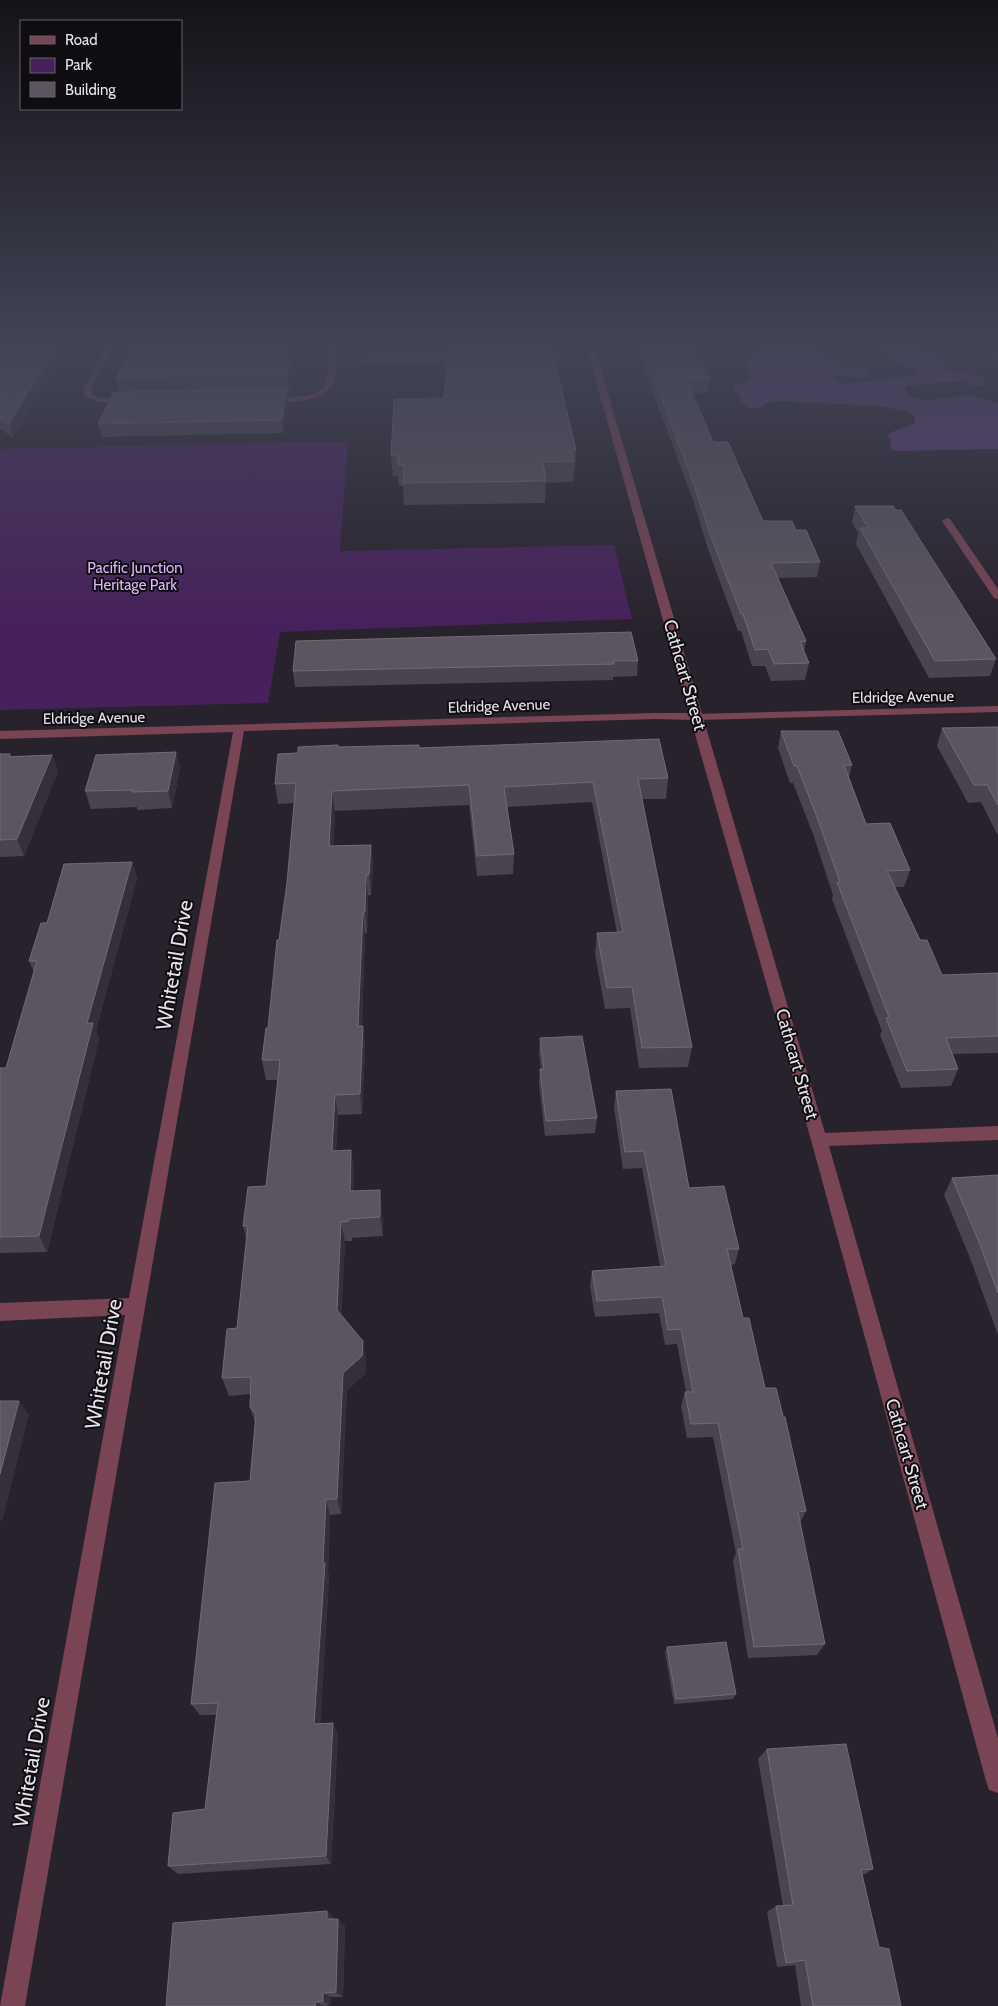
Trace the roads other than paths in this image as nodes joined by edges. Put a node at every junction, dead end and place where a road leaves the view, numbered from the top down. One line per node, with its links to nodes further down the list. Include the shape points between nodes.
1 (617, 443): 5 (street, Cathcart Street)
2 (947, 521): 3 (street)
3 (998, 596)
4 (998, 709): 5 (street, Eldridge Avenue)
5 (697, 717): 6 (street, Eldridge Avenue); 9 (street, Cathcart Street)
6 (240, 730): 7 (street, Eldridge Avenue); 10 (street, Whitetail Drive)
7 (0, 735)
8 (998, 1133): 9 (street)
9 (819, 1140): 12 (street, Cathcart Street)
10 (137, 1306): 11 (street); 13 (street, Whitetail Drive)
11 (0, 1312)
12 (998, 1781)
13 (12, 2006)

